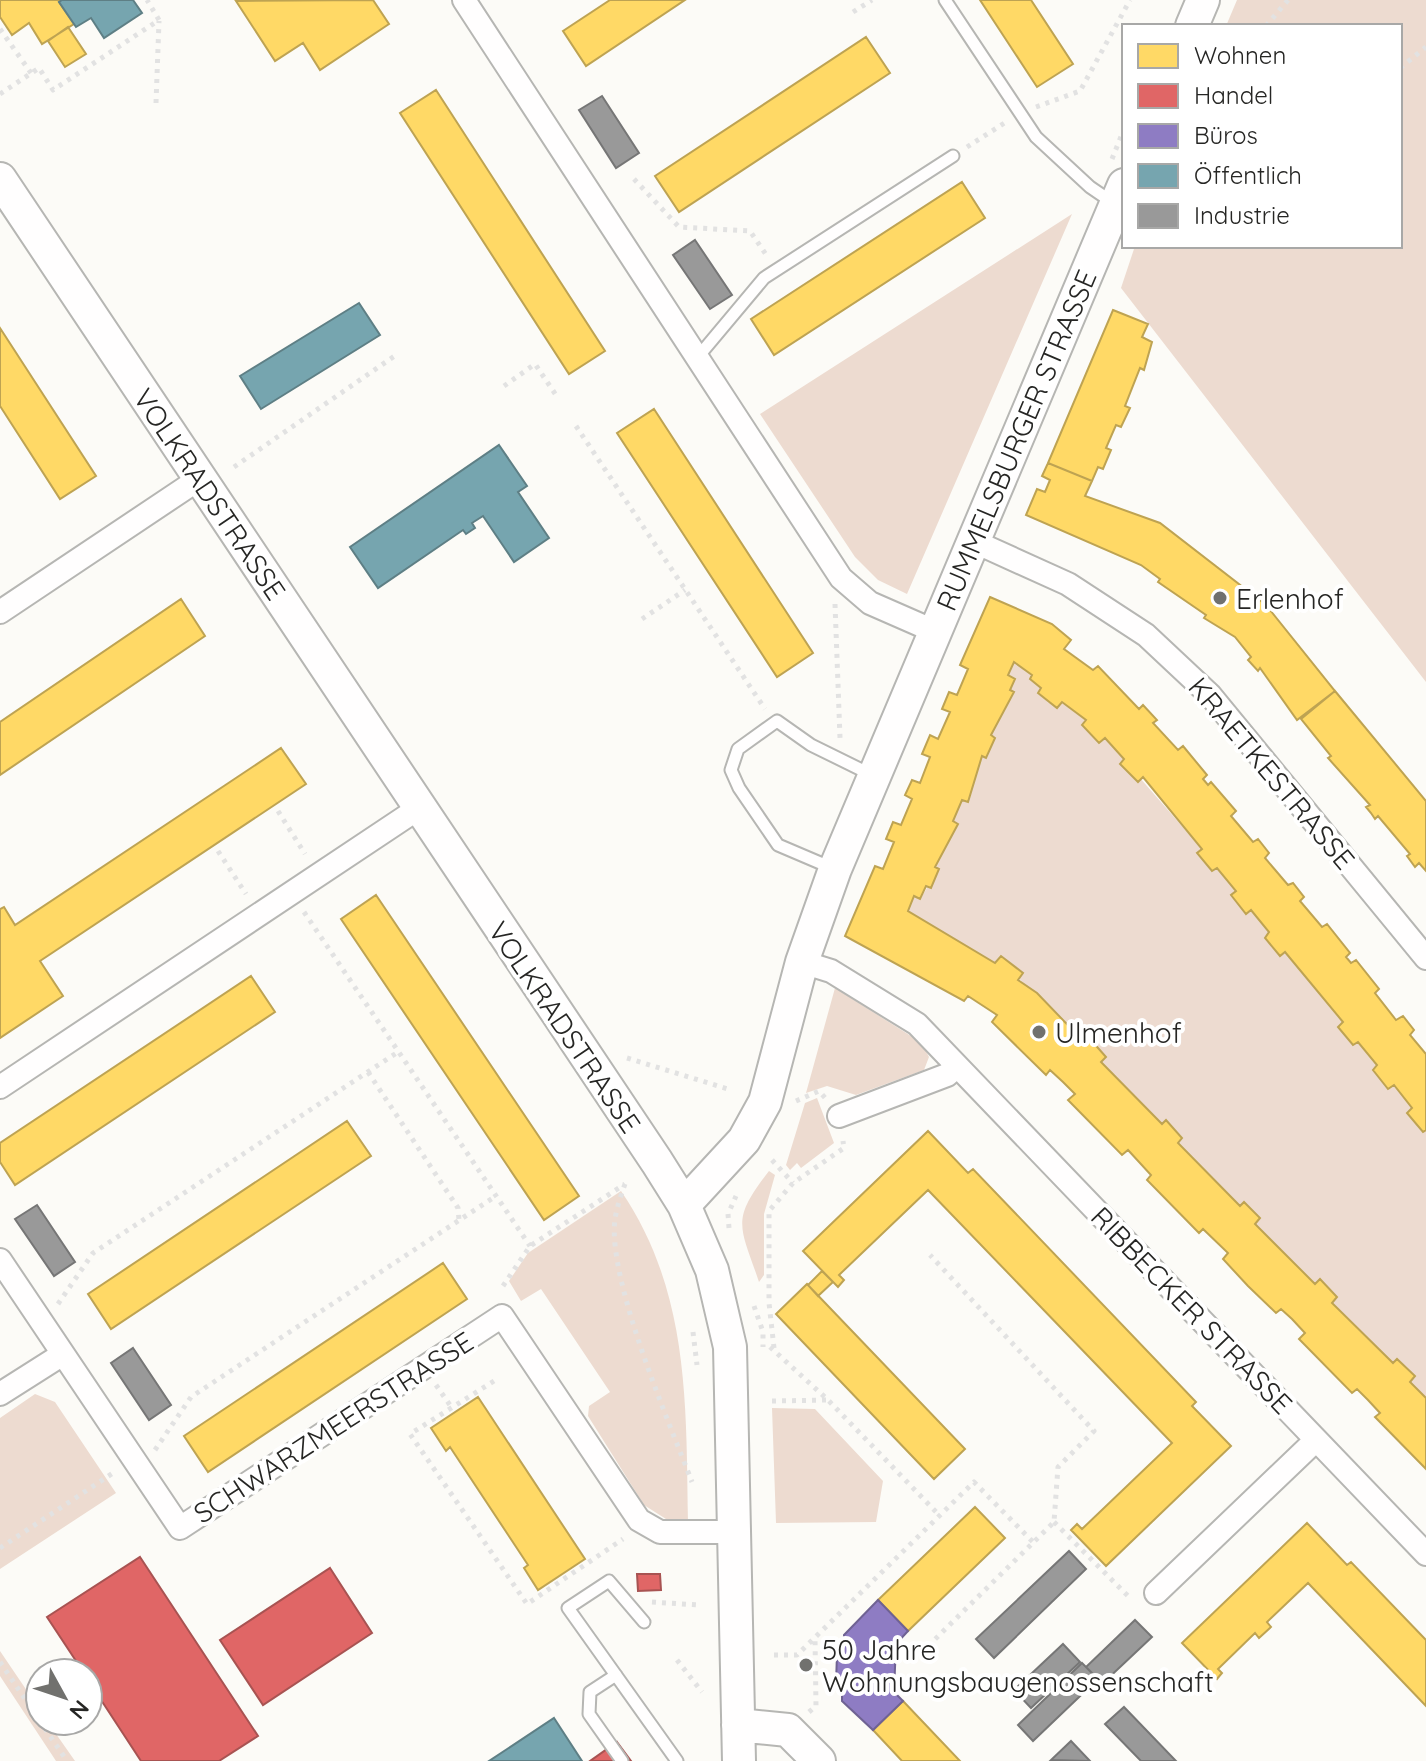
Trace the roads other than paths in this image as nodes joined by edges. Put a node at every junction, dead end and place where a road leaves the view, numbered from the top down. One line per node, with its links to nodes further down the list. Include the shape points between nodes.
1 (464, 0): 8 (street, RUMMELSBURGER STRASSE)
2 (945, 0): 7 (lane, RUMMELSBURGER STRASSE, via 1019,114 1047,147 1090,187)
3 (1203, 0): 4 (street)
4 (1193, 24)
5 (953, 156): 8 (lane, via 764,278)
6 (0, 179): 9 (street, VOLKRADSTRASSE)
7 (1120, 195): 10 (street, RUMMELSBURGER STRASSE)
8 (697, 358): 12 (street, RUMMELSBURGER STRASSE, via 841,578 870,603)
9 (199, 479): 11 (street); 14 (street, VOLKRADSTRASSE)
10 (973, 541): 12 (street, RUMMELSBURGER STRASSE); 16 (street, KRAETKESTRASSE, via 1068,584 1146,635 1210,695)
11 (0, 612)
12 (934, 631): 13 (street, RUMMELSBURGER STRASSE)
13 (873, 775): 15 (street, RUMMELSBURGER STRASSE); 15 (lane, via 811,745 777,721 738,749 731,770 778,845)
14 (419, 808): 19 (street); 21 (street, VOLKRADSTRASSE)
15 (835, 869): 17 (street, RUMMELSBURGER STRASSE)
16 (1426, 958)
17 (802, 962): 18 (street, RIBBECKER STRASSE, via 831,971 917,1024); 21 (street, RUMMELSBURGER STRASSE, via 765,1102 737,1149)
18 (957, 1066): 20 (street, via 947,1075); 25 (street, RIBBECKER STRASSE)
19 (0, 1087)
20 (839, 1116)
21 (684, 1205): 26 (street, via 712,1270 730,1347)
22 (0, 1260): 23 (street, SCHWARZMEERSTRASSE)
23 (63, 1354): 24 (street); 26 (street, SCHWARZMEERSTRASSE, via 180,1528 502,1316 639,1520 660,1532)
24 (0, 1394)
25 (1316, 1440): 27 (street, RIBBECKER STRASSE); 28 (street)
26 (734, 1532): 31 (street)
27 (1426, 1554)
28 (1156, 1593)
29 (644, 1622): 30 (lane, via 609,1581 568,1608)
30 (616, 1675): 32 (lane, via 590,1692 589,1714); 33 (lane)
31 (738, 1725): 34 (street); 35 (street, via 788,1730)
32 (622, 1761)
33 (677, 1761)
34 (739, 1761)
35 (819, 1761)

